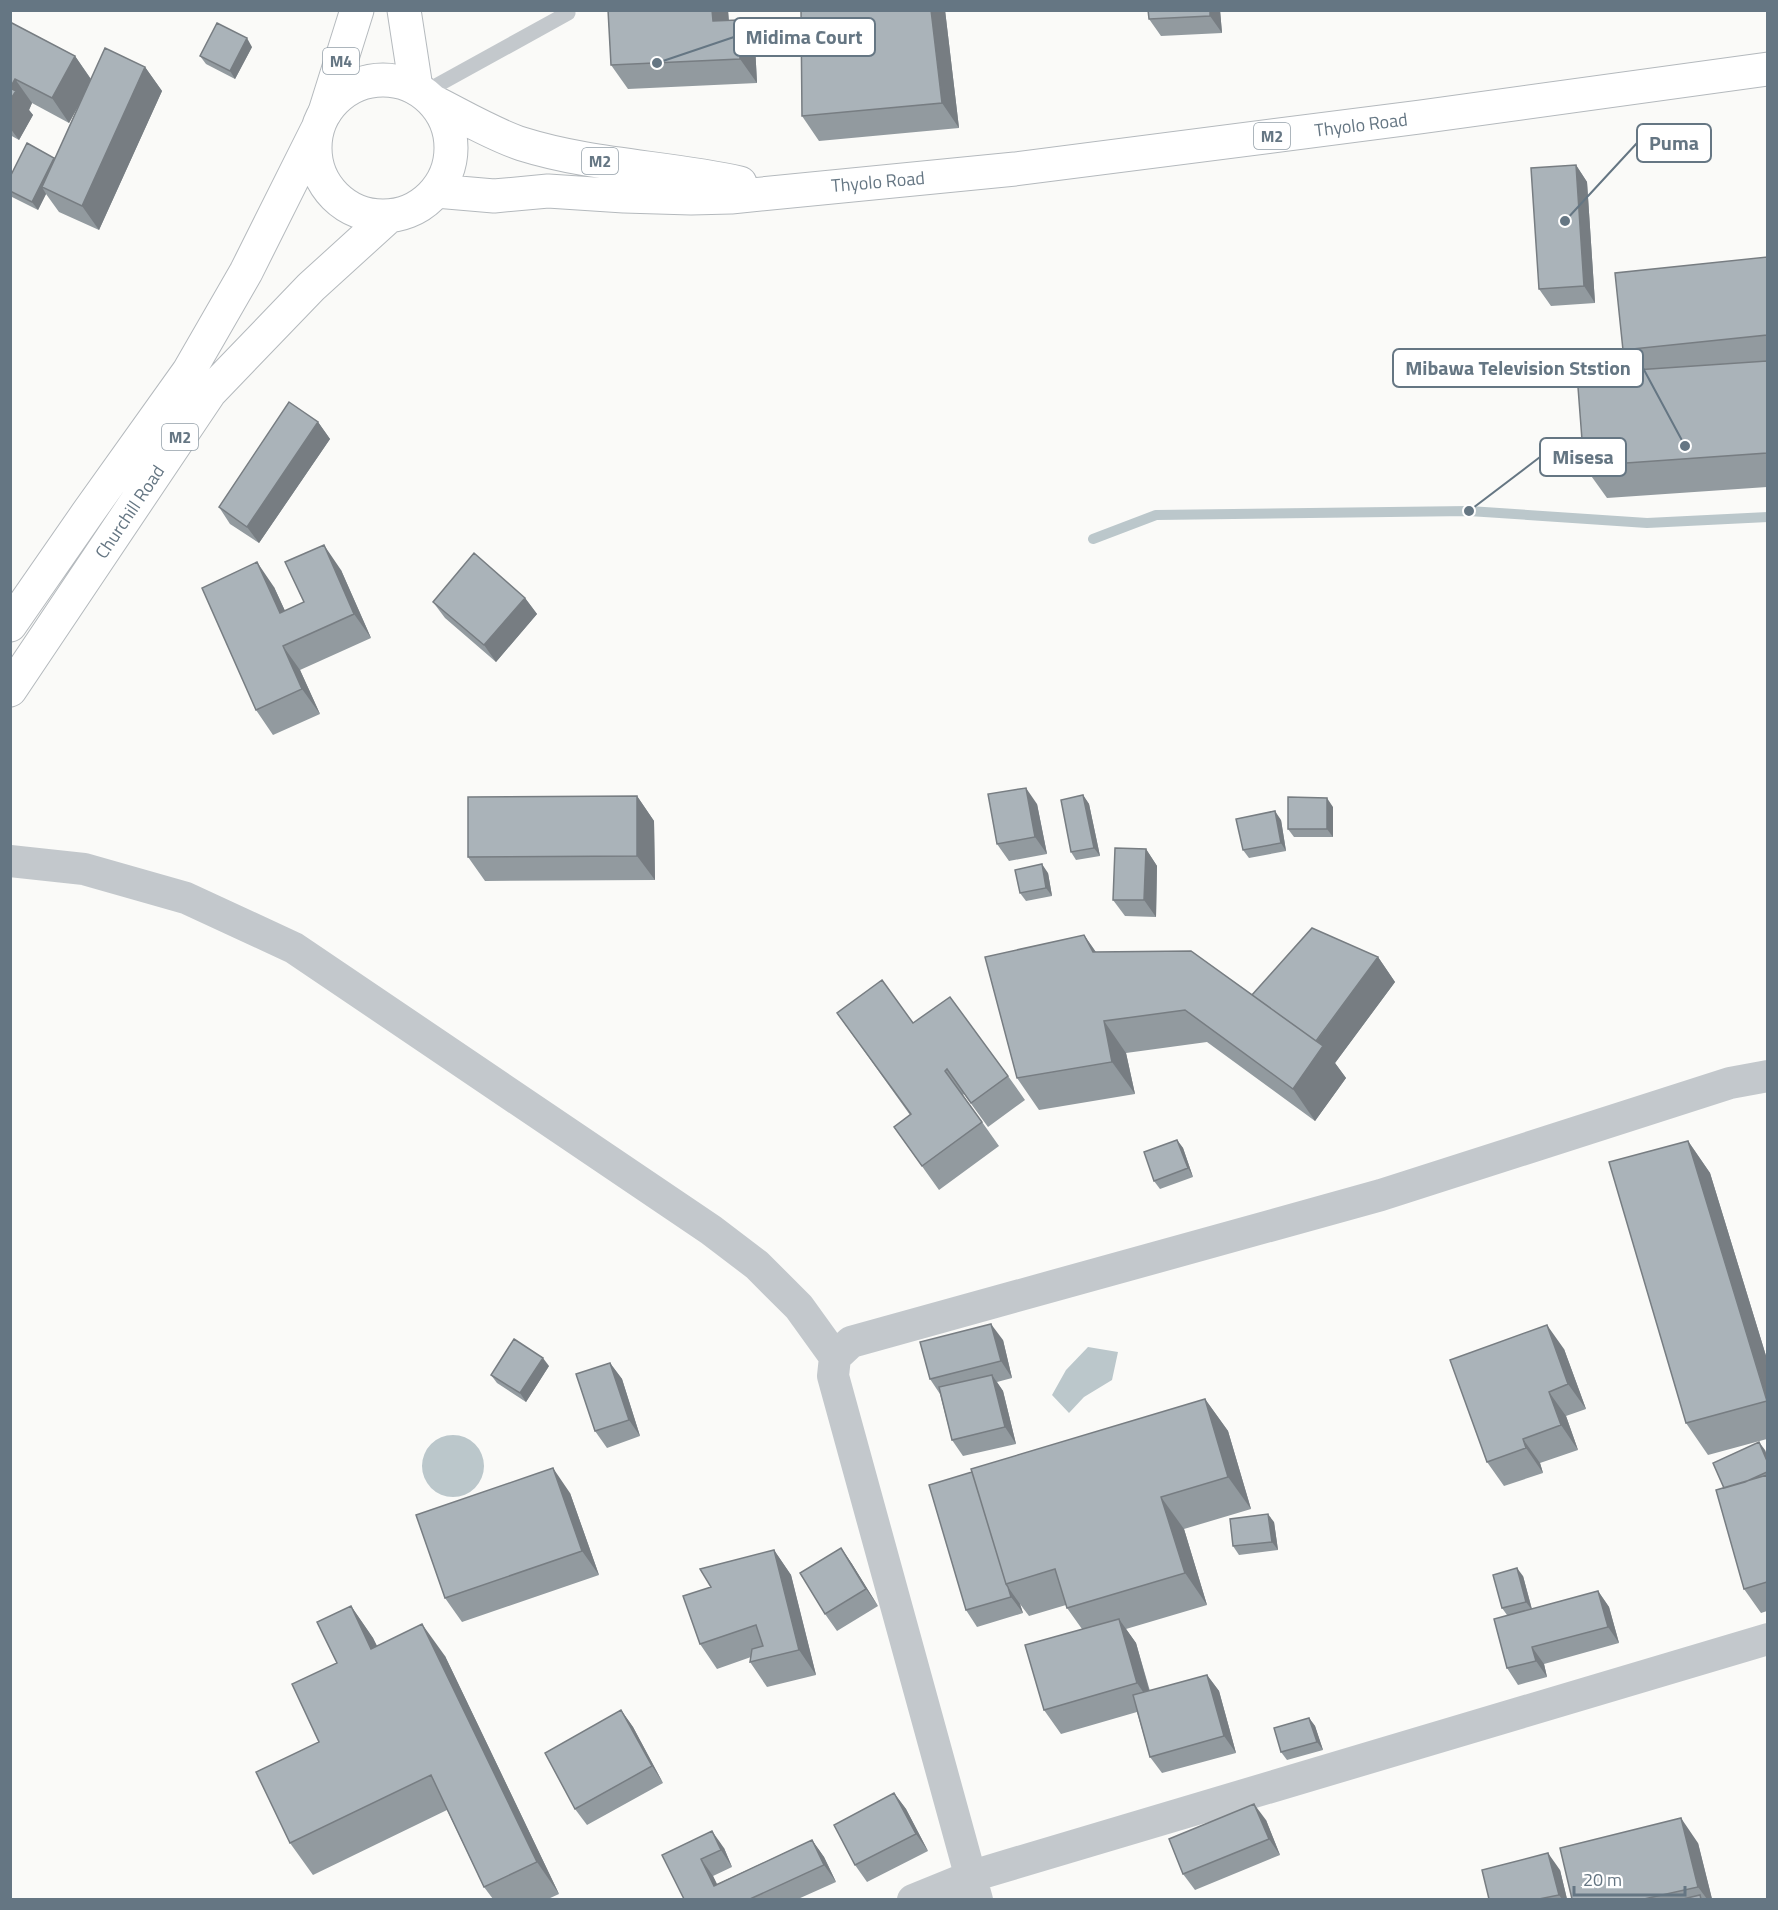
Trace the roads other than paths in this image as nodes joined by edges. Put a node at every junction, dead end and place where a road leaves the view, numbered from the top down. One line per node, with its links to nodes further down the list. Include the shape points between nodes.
1 (357, 10): 6 (main road, M4)
2 (405, 10): 5 (main road)
3 (568, 14): 5 (lane)
4 (1767, 69): 8 (main road, Thyolo Road / M2, via 1015,169)
5 (424, 95): 6 (main road, M2, via 396,81 356,85 338,96); 7 (main road, M2, via 444,118 450,137 446,175); 8 (main road, Thyolo Road / M2, via 521,143 596,161 709,176)
6 (321, 121): 9 (main road, via 315,156 323,181 339,200 362,213); 10 (main road, Churchill Road / M2, via 246,272 189,371)
7 (436, 191): 8 (main road, Thyolo Road / M2, via 494,196 548,191 692,198); 9 (main road, M2, via 414,209)
8 (774, 191)
9 (388, 217): 11 (main road, Churchill Road / M2, via 311,287 210,392)
10 (10, 625)
11 (10, 690)
12 (10, 861): 14 (street, via 84,869 186,898 294,948 711,1230 757,1265 799,1307)
13 (1767, 1076): 14 (street, via 1730,1083 1381,1195 851,1342)
14 (835, 1357): 16 (street, via 833,1376)
15 (1767, 1639): 16 (street)
16 (975, 1888): 17 (street)
17 (914, 1899)

